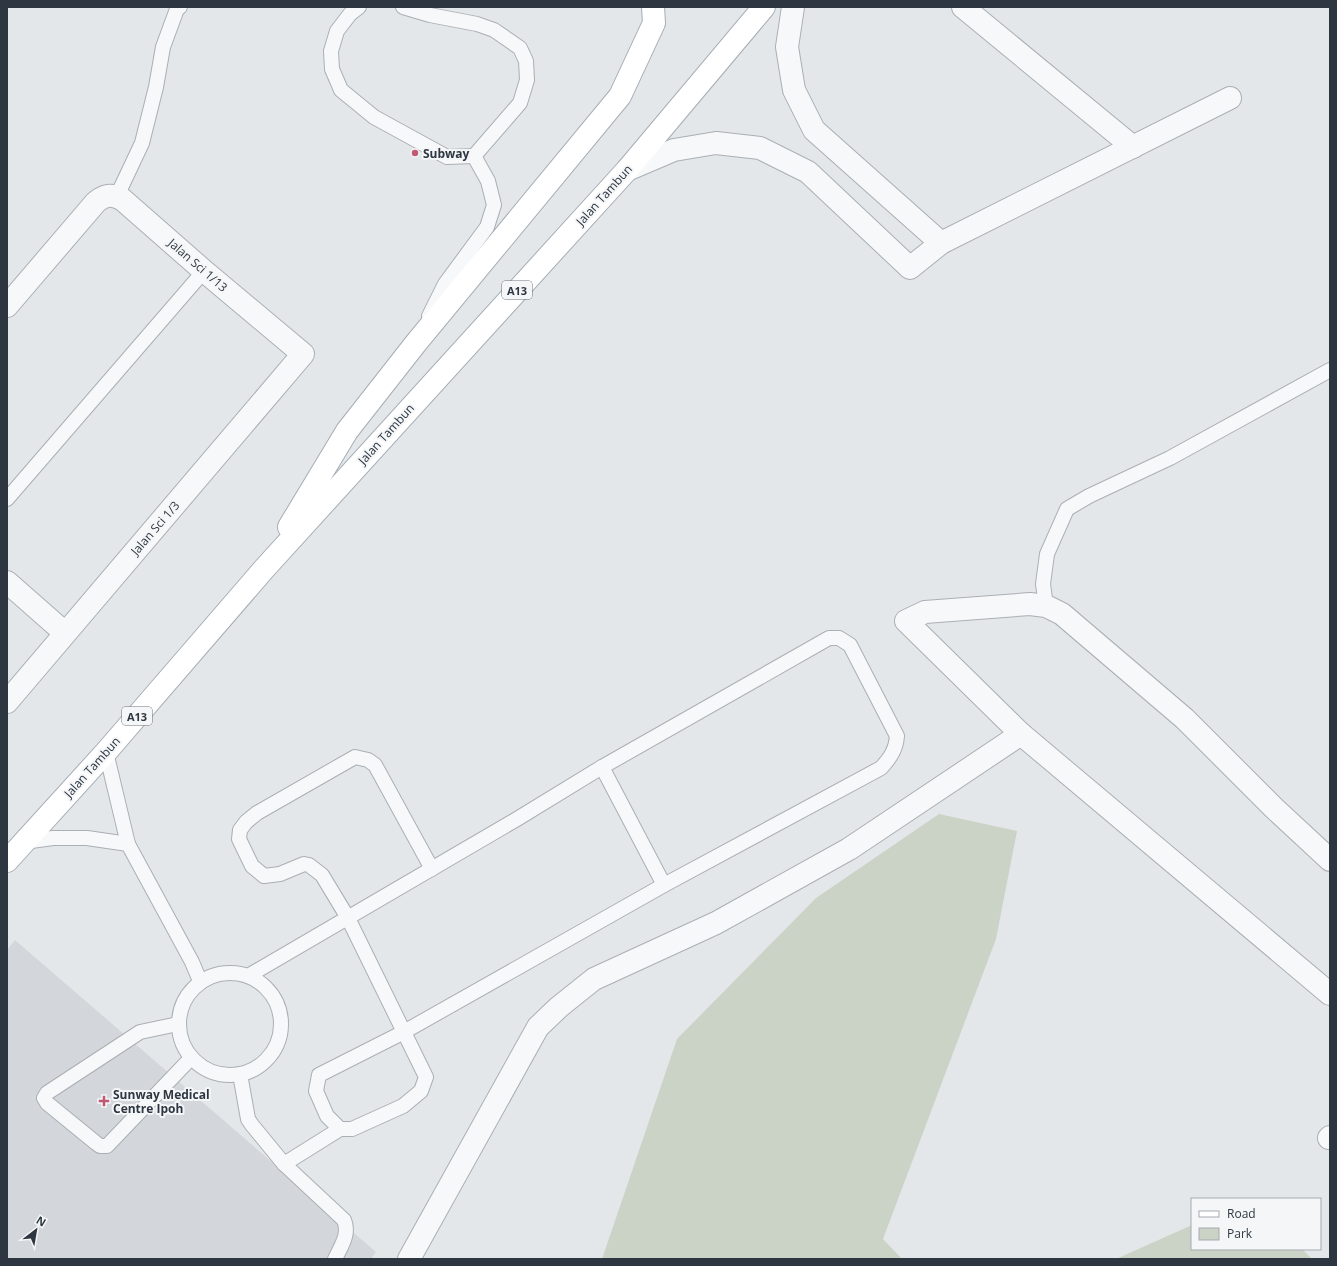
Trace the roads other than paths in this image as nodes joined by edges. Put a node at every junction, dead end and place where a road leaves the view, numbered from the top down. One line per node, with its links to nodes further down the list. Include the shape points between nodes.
1 (180, 7): 12 (lane, via 163,47 142,143)
2 (359, 7): 10 (lane, via 337,31 331,51 332,68 341,90 374,117 447,157)
3 (403, 7): 10 (lane, via 494,30 520,48 523,54 527,80 520,103)
4 (654, 7): 16 (main road, via 654,23 620,96)
5 (764, 7): 11 (main road, Jalan Tambun / A13)
6 (793, 7): 13 (street, via 787,47 794,90 814,130)
7 (963, 7): 9 (street)
8 (1230, 98): 9 (street)
9 (1133, 147): 13 (street)
10 (474, 156): 16 (lane, via 488,181 494,205 487,227 446,284)
11 (627, 170): 13 (street, via 674,150 716,143 760,148 808,172 910,268); 20 (main road, Jalan Tambun / A13)
12 (116, 196): 14 (street, Jalan Sci 1/13); 15 (street, via 102,197 90,209)
13 (941, 243)
14 (204, 271): 17 (street, Jalan Sci 1/13); 19 (lane)
15 (7, 306)
16 (416, 343): 20 (main road, via 347,431)
17 (303, 354): 23 (street, Jalan Sci 1/3)
18 (1330, 370): 22 (lane, via 1170,458 1089,496 1068,509 1047,554 1043,584)
19 (7, 499)
20 (264, 569): 26 (main road, Jalan Tambun / A13)
21 (7, 582): 23 (street)
22 (1046, 606): 25 (street, via 1030,604 925,612 906,621); 30 (street, via 1062,614 1185,719)
23 (64, 633): 24 (street, Jalan Sci 1/3)
24 (7, 702)
25 (1021, 734): 37 (street); 45 (street, via 849,849 716,924 594,979 559,1007 538,1027)
26 (106, 752): 28 (main road, Jalan Tambun / A13); 29 (lane)
27 (602, 767): 32 (lane); 33 (lane); 33 (lane, via 830,638 839,638 850,645 864,671 897,736 891,757 881,768)
28 (24, 842): 29 (lane, via 53,838 87,838); 31 (main road, Jalan Tambun / A13)
29 (128, 844): 36 (lane)
30 (1330, 860)
31 (7, 861)
32 (432, 869): 34 (lane); 34 (lane, via 375,765 368,760 355,757 257,812 246,822 240,830 239,839 252,866 264,876 280,874 304,864 309,865 322,875)
33 (664, 885): 39 (lane)
34 (348, 918): 35 (lane); 39 (lane)
35 (248, 976): 36 (lane, via 224,972); 41 (lane, via 268,990 280,1012 281,1024 280,1036 268,1058 259,1066)
36 (200, 981): 38 (lane, via 184,999)
37 (1330, 994)
38 (178, 1024): 40 (lane, via 179,1036); 40 (lane, via 140,1032 46,1093 44,1098 96,1143 107,1146)
39 (402, 1032): 42 (lane, via 319,1075 316,1091 327,1116); 42 (lane, via 426,1077 421,1091 403,1106 352,1129)
40 (191, 1058): 41 (lane, via 211,1072 223,1075)
41 (240, 1074): 43 (lane, via 248,1119)
42 (340, 1129): 43 (lane)
43 (284, 1164): 44 (lane, via 344,1220 346,1233)
44 (335, 1259)
45 (409, 1259)

